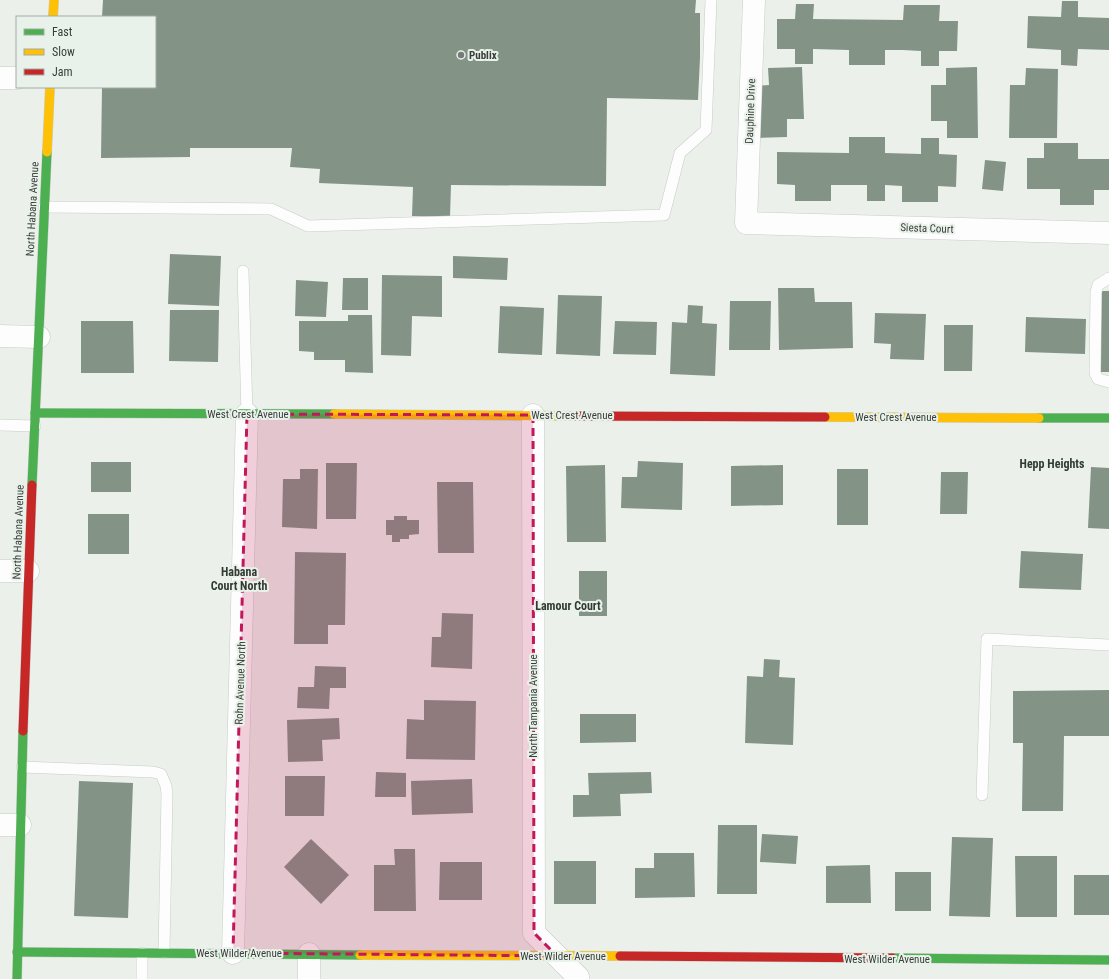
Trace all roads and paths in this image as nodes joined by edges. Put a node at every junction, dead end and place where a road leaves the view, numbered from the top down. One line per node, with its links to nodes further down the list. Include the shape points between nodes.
1 (54, 0): 4 (street)
2 (711, 0): 8 (lane, via 706,130 680,153 664,215 308,226 271,210)
3 (754, 0): 9 (street, Dauphine Drive)
4 (53, 16)
5 (0, 78): 6 (street)
6 (16, 78)
7 (50, 88): 8 (street, North Habana Avenue)
8 (44, 207): 14 (street, North Habana Avenue)
9 (746, 223): 10 (street, Siesta Court)
10 (1109, 233)
11 (243, 271): 17 (lane)
12 (1109, 278): 15 (lane, via 1098,285 1096,292 1095,373 1098,378)
13 (0, 336): 14 (street)
14 (39, 337): 16 (street, North Habana Avenue)
15 (1109, 382)
16 (35, 412): 17 (street, West Crest Avenue); 21 (street, North Habana Avenue)
17 (247, 414): 18 (street, West Crest Avenue); 31 (street, Rohn Avenue North)
18 (533, 415): 19 (street, West Crest Avenue); 33 (street, North Tampania Avenue, via 534,933)
19 (1109, 418)
20 (0, 425): 21 (lane)
21 (34, 426): 23 (street, North Habana Avenue)
22 (0, 571): 23 (street)
23 (28, 571): 25 (street, North Habana Avenue)
24 (1109, 645): 26 (lane, via 987,639)
25 (22, 767): 27 (street, North Habana Avenue); 30 (lane, via 161,774 167,794)
26 (982, 794)
27 (10, 825): 28 (street, North Habana Avenue)
28 (17, 952): 29 (street, West Wilder Avenue); 35 (street, North Habana Avenue)
29 (142, 953): 30 (street, West Wilder Avenue); 36 (lane)
30 (164, 953): 31 (street, West Wilder Avenue)
31 (233, 953): 32 (street, West Wilder Avenue)
32 (309, 954): 33 (street, West Wilder Avenue); 37 (street)
33 (557, 956): 34 (street, West Wilder Avenue); 38 (street, North Tampania Avenue)
34 (1109, 960)
35 (17, 979)
36 (142, 979)
37 (309, 979)
38 (578, 979)

